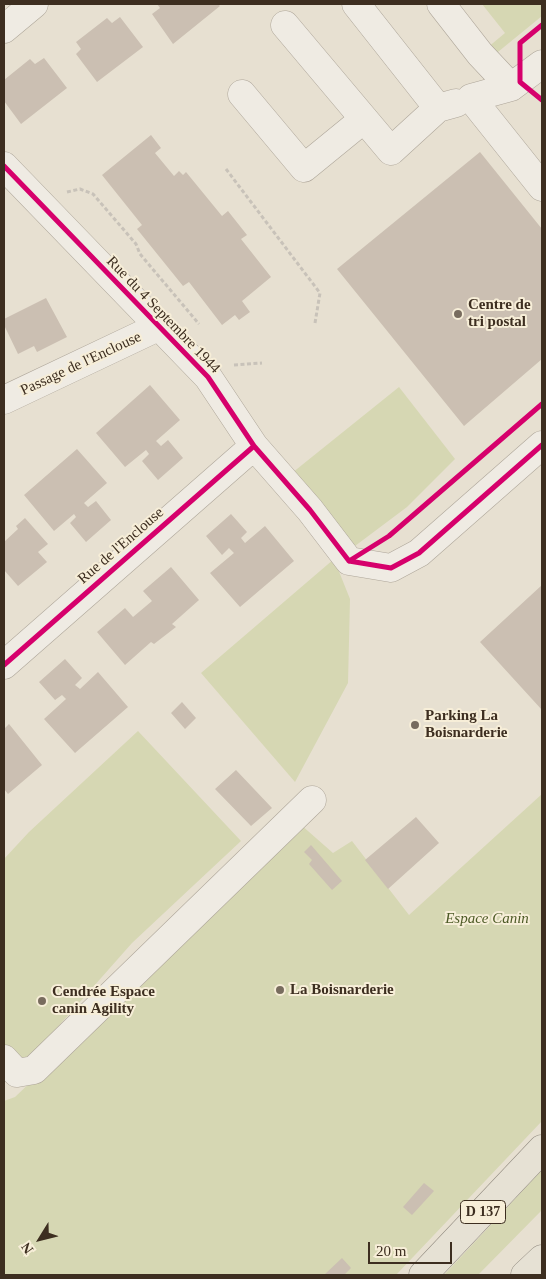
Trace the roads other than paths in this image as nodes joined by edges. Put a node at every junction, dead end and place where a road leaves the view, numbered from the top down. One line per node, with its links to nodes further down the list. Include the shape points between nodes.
1 (34, 4): 5 (street)
2 (356, 4): 10 (street)
3 (441, 4): 7 (street, via 480,54)
4 (286, 24): 11 (street)
5 (4, 30)
6 (542, 64): 7 (street)
7 (511, 86): 9 (street)
8 (242, 94): 11 (street, via 304,168)
9 (471, 98): 10 (street); 13 (street)
10 (438, 108): 11 (street, via 391,151)
11 (364, 119)
12 (4, 166): 14 (street, Rue du 4 Septembre 1944)
13 (542, 187)
14 (158, 327): 15 (street, Passage de l'Enclouse); 17 (street, Rue du 4 Septembre 1944, via 208,377)
15 (4, 400)
16 (542, 445): 17 (street, Rue du 4 Septembre 1944, via 419,553 391,568 349,561)
17 (254, 446): 18 (street, Rue de l'Enclouse)
18 (4, 665)
19 (312, 800): 20 (street, via 34,1070 17,1073)
20 (4, 1059)
21 (542, 1148): 23 (main road, D 137)
22 (542, 1259): 24 (main road)
23 (423, 1275)
24 (525, 1275)

